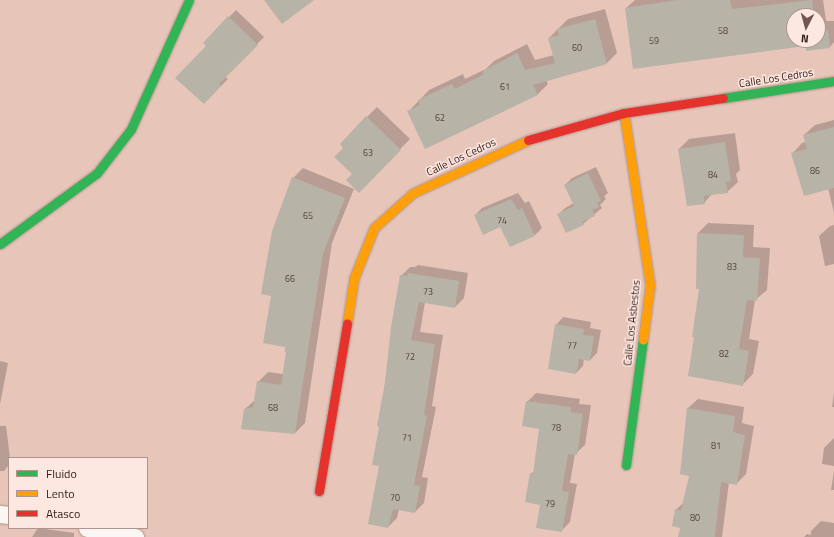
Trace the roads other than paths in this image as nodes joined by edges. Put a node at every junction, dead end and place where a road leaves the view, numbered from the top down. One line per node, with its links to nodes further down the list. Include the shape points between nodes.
1 (189, 0): 4 (street, via 131,129 97,173)
2 (834, 81): 3 (street, Calle Los Cedros)
3 (624, 113): 5 (street, Calle Los Asbestos, via 650,285); 6 (street, Calle Los Cedros, via 520,142 413,192 374,228 354,278)
4 (0, 244)
5 (626, 465)
6 (319, 491)
7 (92, 529): 8 (street)
8 (135, 537)

